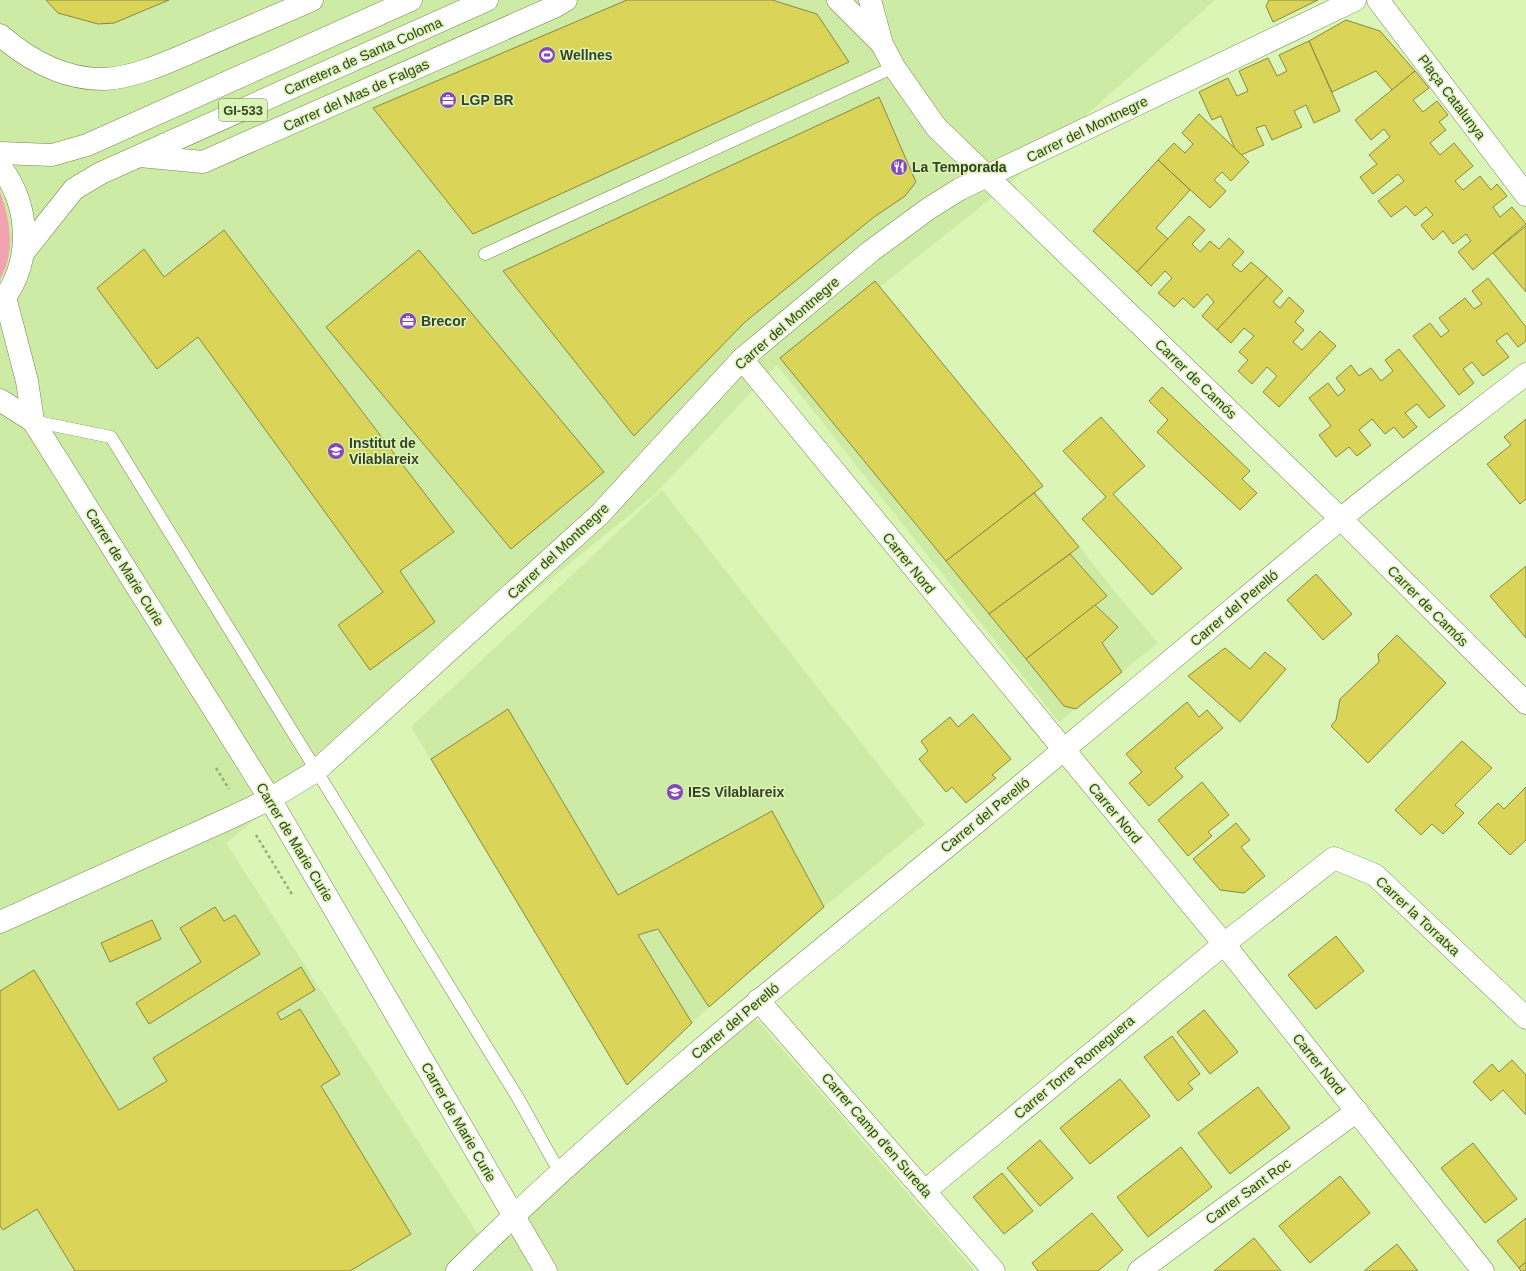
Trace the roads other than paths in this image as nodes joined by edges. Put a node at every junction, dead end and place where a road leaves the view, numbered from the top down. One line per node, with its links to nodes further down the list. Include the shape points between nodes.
1 (312, 0): 9 (street, via 172,60 139,72 105,79 74,76 42,64)
2 (411, 0): 12 (street, GI-533, via 87,145 52,155)
3 (487, 0): 13 (street, Carretera de Santa Coloma / GI-533)
4 (566, 0): 13 (street, Carrer del Mas de Falgas, via 203,162)
5 (838, 0): 10 (street, Carrer de Camós)
6 (870, 0): 10 (street, Carrer de Camós)
7 (1355, 0): 15 (street, Carrer del Montnegre)
8 (1378, 0): 16 (street, Plaça Catalunya)
9 (0, 35)
10 (882, 44): 11 (street, Carrer de Camós)
11 (894, 67): 15 (street, Carrer de Camós, via 936,127); 18 (lane)
12 (0, 153)
13 (140, 156): 17 (street, Carretera de Santa Coloma / GI-533, via 101,173 74,189)
14 (0, 166): 17 (street, GI-533, via 21,206 24,221)
15 (987, 177): 20 (street, Carrer del Montnegre, via 960,189 928,209 872,251); 24 (street, Carrer de Camós)
16 (1526, 195)
17 (23, 253): 19 (street, GI-533, via 18,274)
18 (485, 254)
19 (3, 300): 23 (street, Carrer de Marie Curie, via 27,381)
20 (742, 359): 26 (street, Carrer Nord); 27 (street, Carrer del Montnegre, via 600,514)
21 (1526, 374): 24 (street, Carrer del Perelló)
22 (0, 400): 23 (street, Carrer de Marie Curie)
23 (33, 420): 27 (lane, Carrer de Marie Curie, via 111,438); 28 (street, Carrer de Marie Curie)
24 (1340, 519): 25 (street, Carrer de Camós); 26 (street, Carrer del Perelló)
25 (1525, 700)
26 (1063, 751): 30 (street, Carrer Nord); 31 (street, Carrer del Perelló)
27 (316, 772): 28 (street, Carrer del Montnegre); 34 (lane, Carrer de Marie Curie, via 514,1092)
28 (270, 799): 29 (street, Carrer del Montnegre); 36 (street, Carrer de Marie Curie)
29 (0, 922)
30 (1224, 944): 32 (street, Carrer la Torratxa, via 1334,858 1375,875); 33 (street, Carrer Nord); 35 (street, Carrer Torre Romeguera)
31 (758, 1000): 34 (street, Carrer del Perelló); 35 (street, Carrer Camp d'en Sureda)
32 (1526, 1018)
33 (1357, 1111): 40 (street, Carrer Sant Roc); 41 (street, Carrer Nord)
34 (560, 1173): 36 (street, Carrer del Perelló)
35 (925, 1191): 39 (street, Carrer Camp d'en Sureda)
36 (513, 1216): 37 (street, Carrer del Perelló); 38 (street, Carrer de Marie Curie)
37 (457, 1271)
38 (546, 1271)
39 (994, 1271)
40 (1139, 1271)
41 (1483, 1271)

